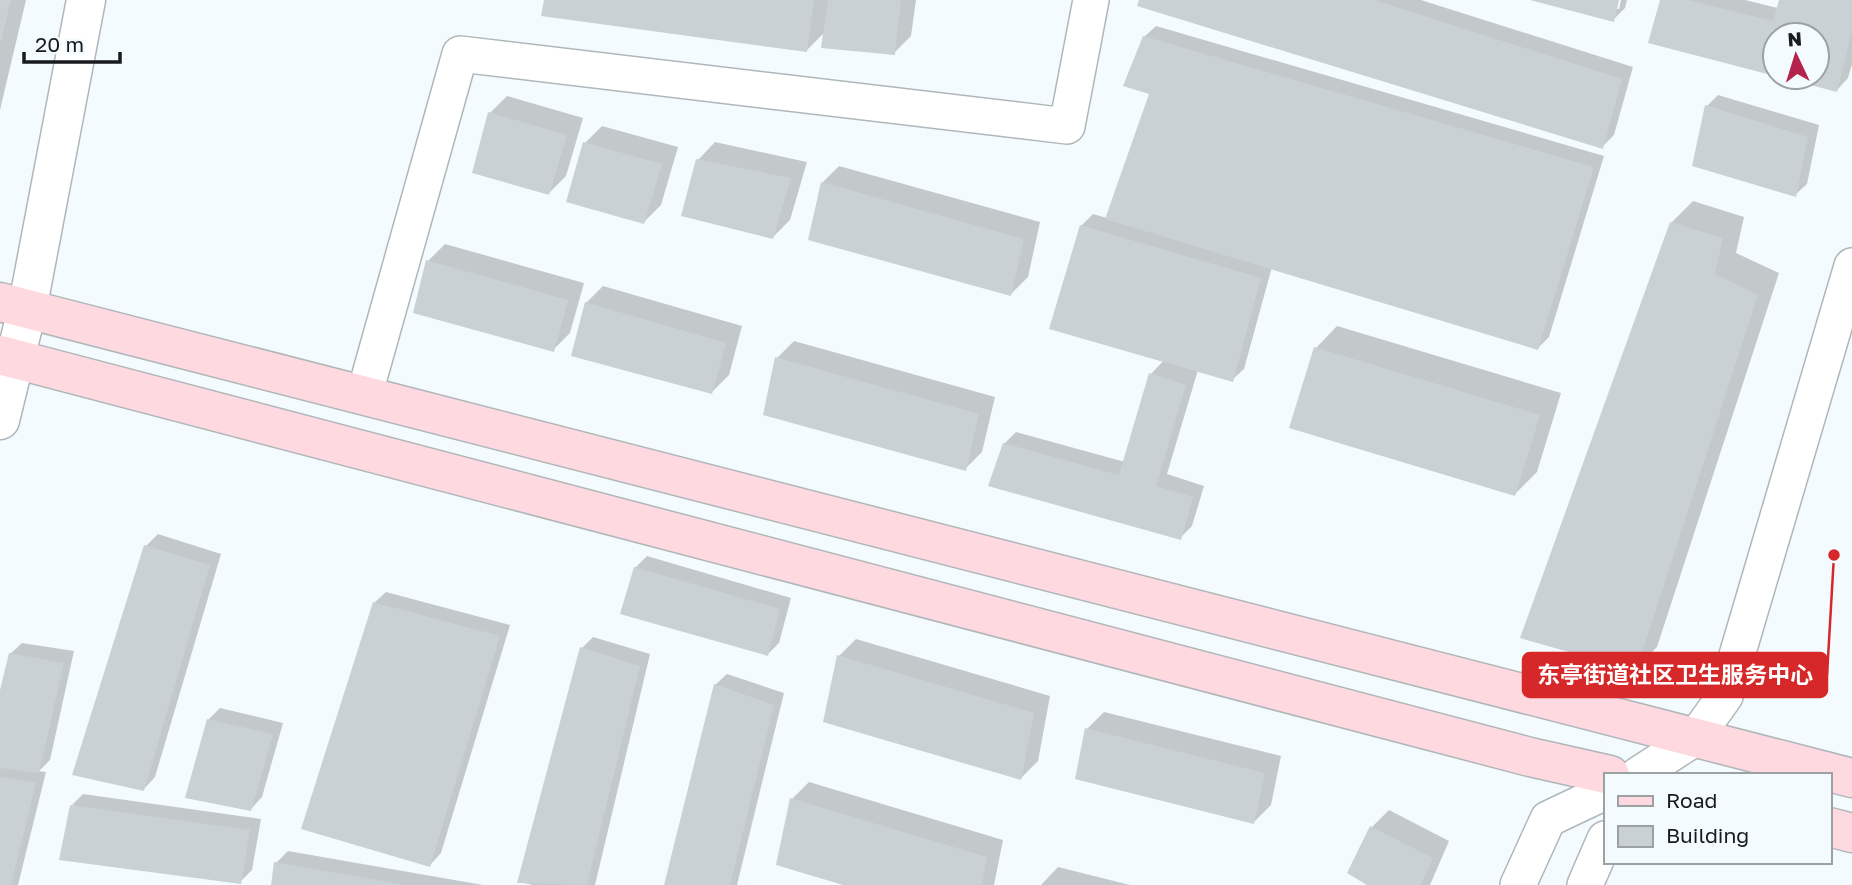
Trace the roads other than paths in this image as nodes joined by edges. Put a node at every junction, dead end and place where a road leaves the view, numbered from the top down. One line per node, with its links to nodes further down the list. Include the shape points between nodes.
1 (86, 0): 4 (street)
2 (1091, 0): 6 (street, via 1066,126 460,54)
3 (1852, 266): 8 (street, via 1725,696)
4 (14, 306): 5 (street); 6 (main road)
5 (7, 357): 7 (street); 10 (main road)
6 (364, 396): 8 (main road)
7 (0, 420)
8 (1695, 738): 9 (street); 11 (main road)
9 (1641, 773)
10 (1604, 774)
11 (1852, 778)
12 (1604, 792): 16 (street, via 1548,819)
13 (1831, 828): 14 (main road)
14 (1852, 833)
15 (1604, 841): 17 (street)
16 (1518, 885)
17 (1585, 885)

